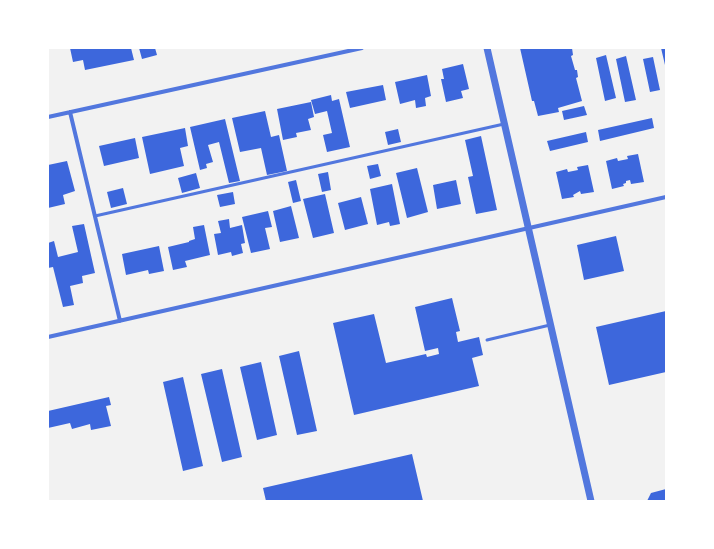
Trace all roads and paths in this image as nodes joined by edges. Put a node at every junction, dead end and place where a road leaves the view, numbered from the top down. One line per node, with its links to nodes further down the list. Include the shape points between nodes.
1 (362, 48): 3 (street)
2 (487, 48): 5 (street)
3 (70, 112): 4 (street); 7 (street)
4 (48, 117)
5 (504, 124): 7 (lane); 8 (street)
6 (666, 198): 8 (street)
7 (95, 216): 9 (street)
8 (528, 229): 9 (street); 10 (street)
9 (120, 321): 11 (street)
10 (550, 325): 12 (lane); 13 (street)
11 (48, 338)
12 (487, 340)
13 (591, 501)

